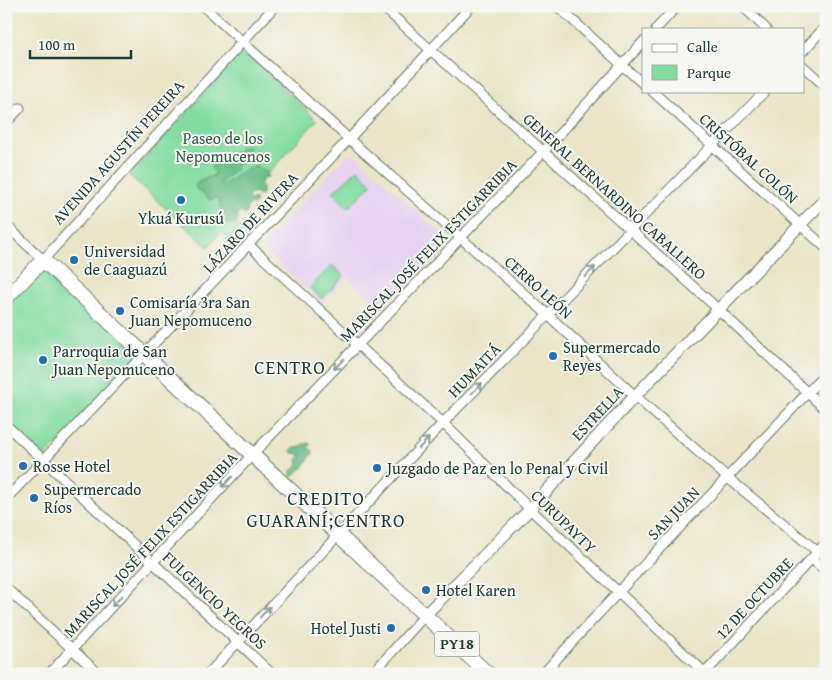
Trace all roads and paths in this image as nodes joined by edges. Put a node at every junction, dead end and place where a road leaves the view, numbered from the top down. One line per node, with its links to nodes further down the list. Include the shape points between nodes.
1 (203, 6): 11 (street, CERRO LEÓN)
2 (275, 6): 11 (street, AVENIDA AGUSTÍN PEREIRA)
3 (382, 6): 14 (street, GENERAL BERNARDINO CABALLERO)
4 (471, 6): 14 (street, LÁZARO DE RIVERA)
5 (557, 6): 15 (street)
6 (677, 6): 9 (street)
7 (743, 6): 10 (street)
8 (826, 26): 13 (street)
9 (657, 28)
10 (765, 28)
11 (243, 41): 23 (street, CERRO LEÓN); 33 (street, AVENIDA AGUSTÍN PEREIRA)
12 (642, 43): 15 (street, MARISCAL JOSÉ FELIX ESTIGARRIBIA)
13 (804, 49)
14 (430, 50): 23 (street, LÁZARO DE RIVERA); 25 (street, GENERAL BERNARDINO CABALLERO)
15 (622, 65): 17 (street); 25 (street, MARISCAL JOSÉ FELIX ESTIGARRIBIA)
16 (804, 67): 18 (street)
17 (642, 83)
18 (826, 87)
19 (653, 92): 24 (street, CRISTÓBAL COLÓN)
20 (764, 92): 24 (street, HUMAITÁ)
21 (20, 108): 22 (street)
22 (6, 123)
23 (349, 139): 30 (street, CERRO LEÓN); 31 (street, LÁZARO DE RIVERA)
24 (713, 146): 28 (street, CRISTÓBAL COLÓN); 29 (street, HUMAITÁ)
25 (543, 152): 29 (street, GENERAL BERNARDINO CABALLERO); 30 (street, MARISCAL JOSÉ FELIX ESTIGARRIBIA)
26 (826, 198): 28 (main road, ESTRELLA)
27 (6, 224): 33 (street)
28 (801, 225): 32 (street, CRISTÓBAL COLÓN); 35 (main road, ESTRELLA)
29 (630, 231): 35 (street, GENERAL BERNARDINO CABALLERO); 36 (street, HUMAITÁ, one-way to 29)
30 (460, 238): 36 (street, CERRO LEÓN); 37 (street, MARISCAL JOSÉ FELIX ESTIGARRIBIA)
31 (249, 245): 37 (street, CURUPAYTY); 38 (street, LÁZARO DE RIVERA)
32 (826, 248)
33 (43, 260): 34 (highway, AVENIDA AGUSTÍN PEREIRA); 38 (highway)
34 (6, 298)
35 (718, 309): 40 (street, GENERAL BERNARDINO CABALLERO); 41 (main road, ESTRELLA)
36 (548, 315): 41 (street, CERRO LEÓN); 43 (street, HUMAITÁ, one-way to 36)
37 (358, 344): 43 (street, CURUPAYTY); 45 (street, MARISCAL JOSÉ FELIX ESTIGARRIBIA, one-way to 45)
38 (145, 355): 45 (highway, PY18); 46 (street, LÁZARO DE RIVERA)
39 (826, 373): 40 (street, SAN JUAN)
40 (807, 393): 42 (street, GENERAL BERNARDINO CABALLERO); 47 (street, SAN JUAN)
41 (635, 396): 47 (street, CERRO LEÓN); 49 (main road, ESTRELLA)
42 (826, 410)
43 (443, 423): 49 (street, CURUPAYTY); 50 (street, HUMAITÁ, one-way to 43)
44 (6, 425): 46 (street, FULGENCIO YEGROS)
45 (253, 454): 50 (highway, PY18); 53 (street, MARISCAL JOSÉ FELIX ESTIGARRIBIA, one-way to 53)
46 (43, 460): 48 (street, LÁZARO DE RIVERA); 53 (street, FULGENCIO YEGROS)
47 (728, 478): 52 (street, CERRO LEÓN); 56 (street, SAN JUAN)
48 (6, 499)
49 (530, 509): 56 (street, CURUPAYTY); 57 (main road, ESTRELLA)
50 (339, 533): 57 (highway, PY18); 58 (street, HUMAITÁ, one-way to 50)
51 (826, 544): 52 (street, 12 DE OCTUBRE)
52 (815, 556): 54 (street, CERRO LEÓN); 67 (street, 12 DE OCTUBRE)
53 (153, 562): 58 (street, FULGENCIO YEGROS); 59 (street, MARISCAL JOSÉ FELIX ESTIGARRIBIA, one-way to 59)
54 (826, 571)
55 (6, 588): 59 (street)
56 (617, 592): 66 (street, SAN JUAN); 67 (street, CURUPAYTY)
57 (426, 614): 64 (street, ESTRELLA); 65 (highway, PY18)
58 (238, 642): 62 (street, HUMAITÁ); 63 (street, FULGENCIO YEGROS)
59 (73, 649): 60 (street, MARISCAL JOSÉ FELIX ESTIGARRIBIA); 61 (street)
60 (49, 674)
61 (99, 674)
62 (208, 674)
63 (272, 674)
64 (372, 674)
65 (488, 674)
66 (543, 674)
67 (705, 674)

